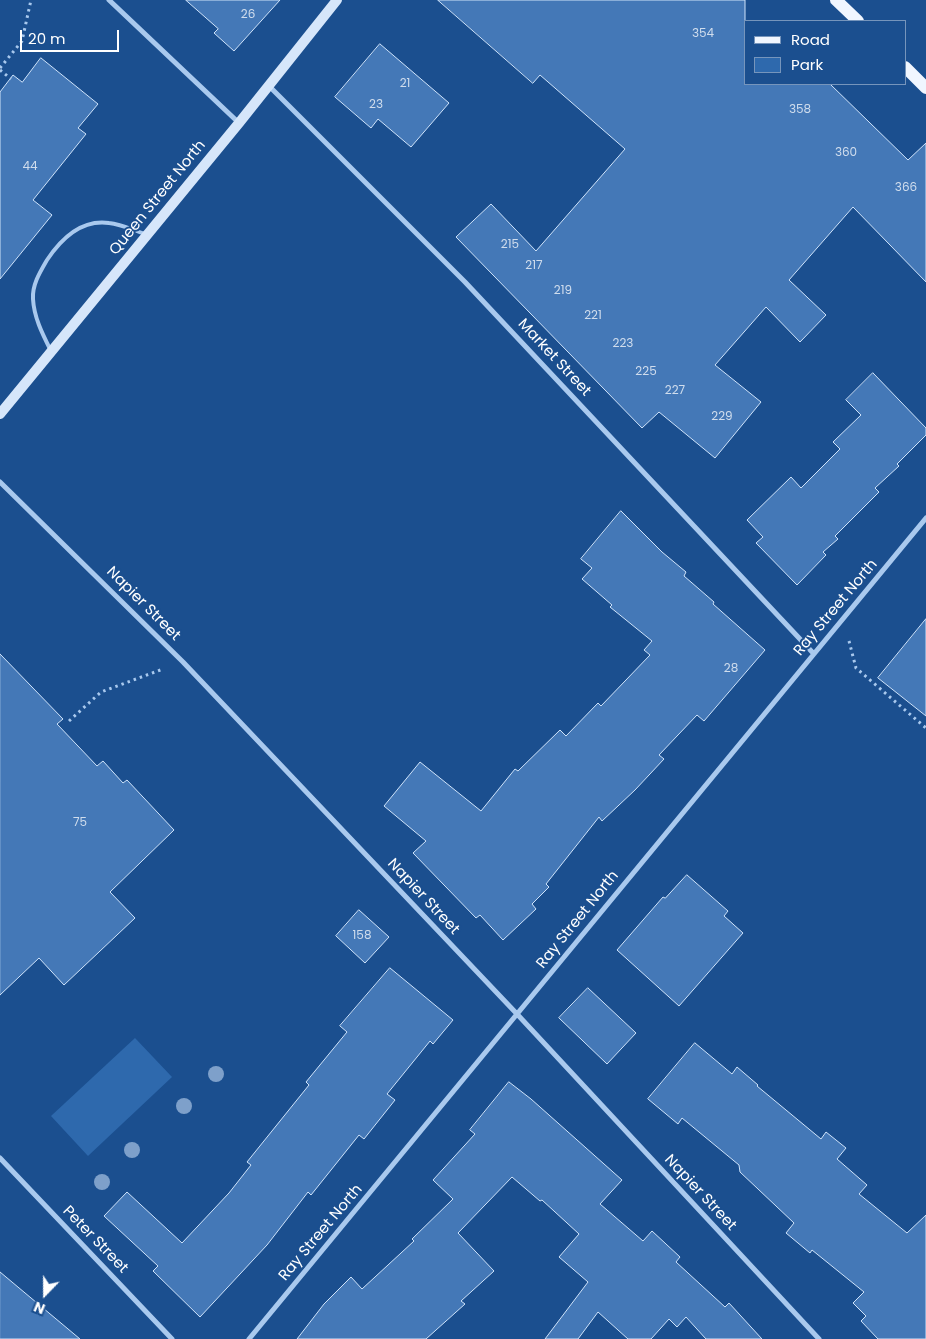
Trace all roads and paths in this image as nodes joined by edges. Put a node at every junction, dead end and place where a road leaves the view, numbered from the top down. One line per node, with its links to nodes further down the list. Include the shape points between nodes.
1 (31, 0): 7 (path, via 22,41)
2 (109, 0): 11 (street)
3 (337, 0): 9 (main road, Queen Street North)
4 (836, 0): 5 (main road)
5 (857, 20)
6 (906, 68): 10 (main road)
7 (0, 69): 8 (path)
8 (11, 78)
9 (269, 86): 11 (main road, Queen Street North); 18 (street, Market Street, via 465,282)
10 (926, 88)
11 (239, 123): 12 (main road, Queen Street North)
12 (147, 235): 13 (main road, Queen Street North); 13 (lane, via 107,222 92,223 74,230 56,246 38,276 33,296 38,324)
13 (52, 352): 14 (main road, Queen Street North)
14 (0, 414)
15 (0, 482): 19 (street, Napier Street)
16 (926, 518): 17 (street, Ray Street North)
17 (843, 620): 18 (street, Ray Street North); 21 (path, via 856,668)
18 (814, 654): 22 (street, Ray Street North)
19 (183, 662): 20 (path, via 101,692); 22 (street, Napier Street)
20 (69, 721)
21 (926, 728)
22 (517, 1014): 25 (street, Ray Street North); 26 (street, Napier Street)
23 (0, 1158): 24 (street, Peter Street)
24 (172, 1339)
25 (250, 1339)
26 (819, 1339)

